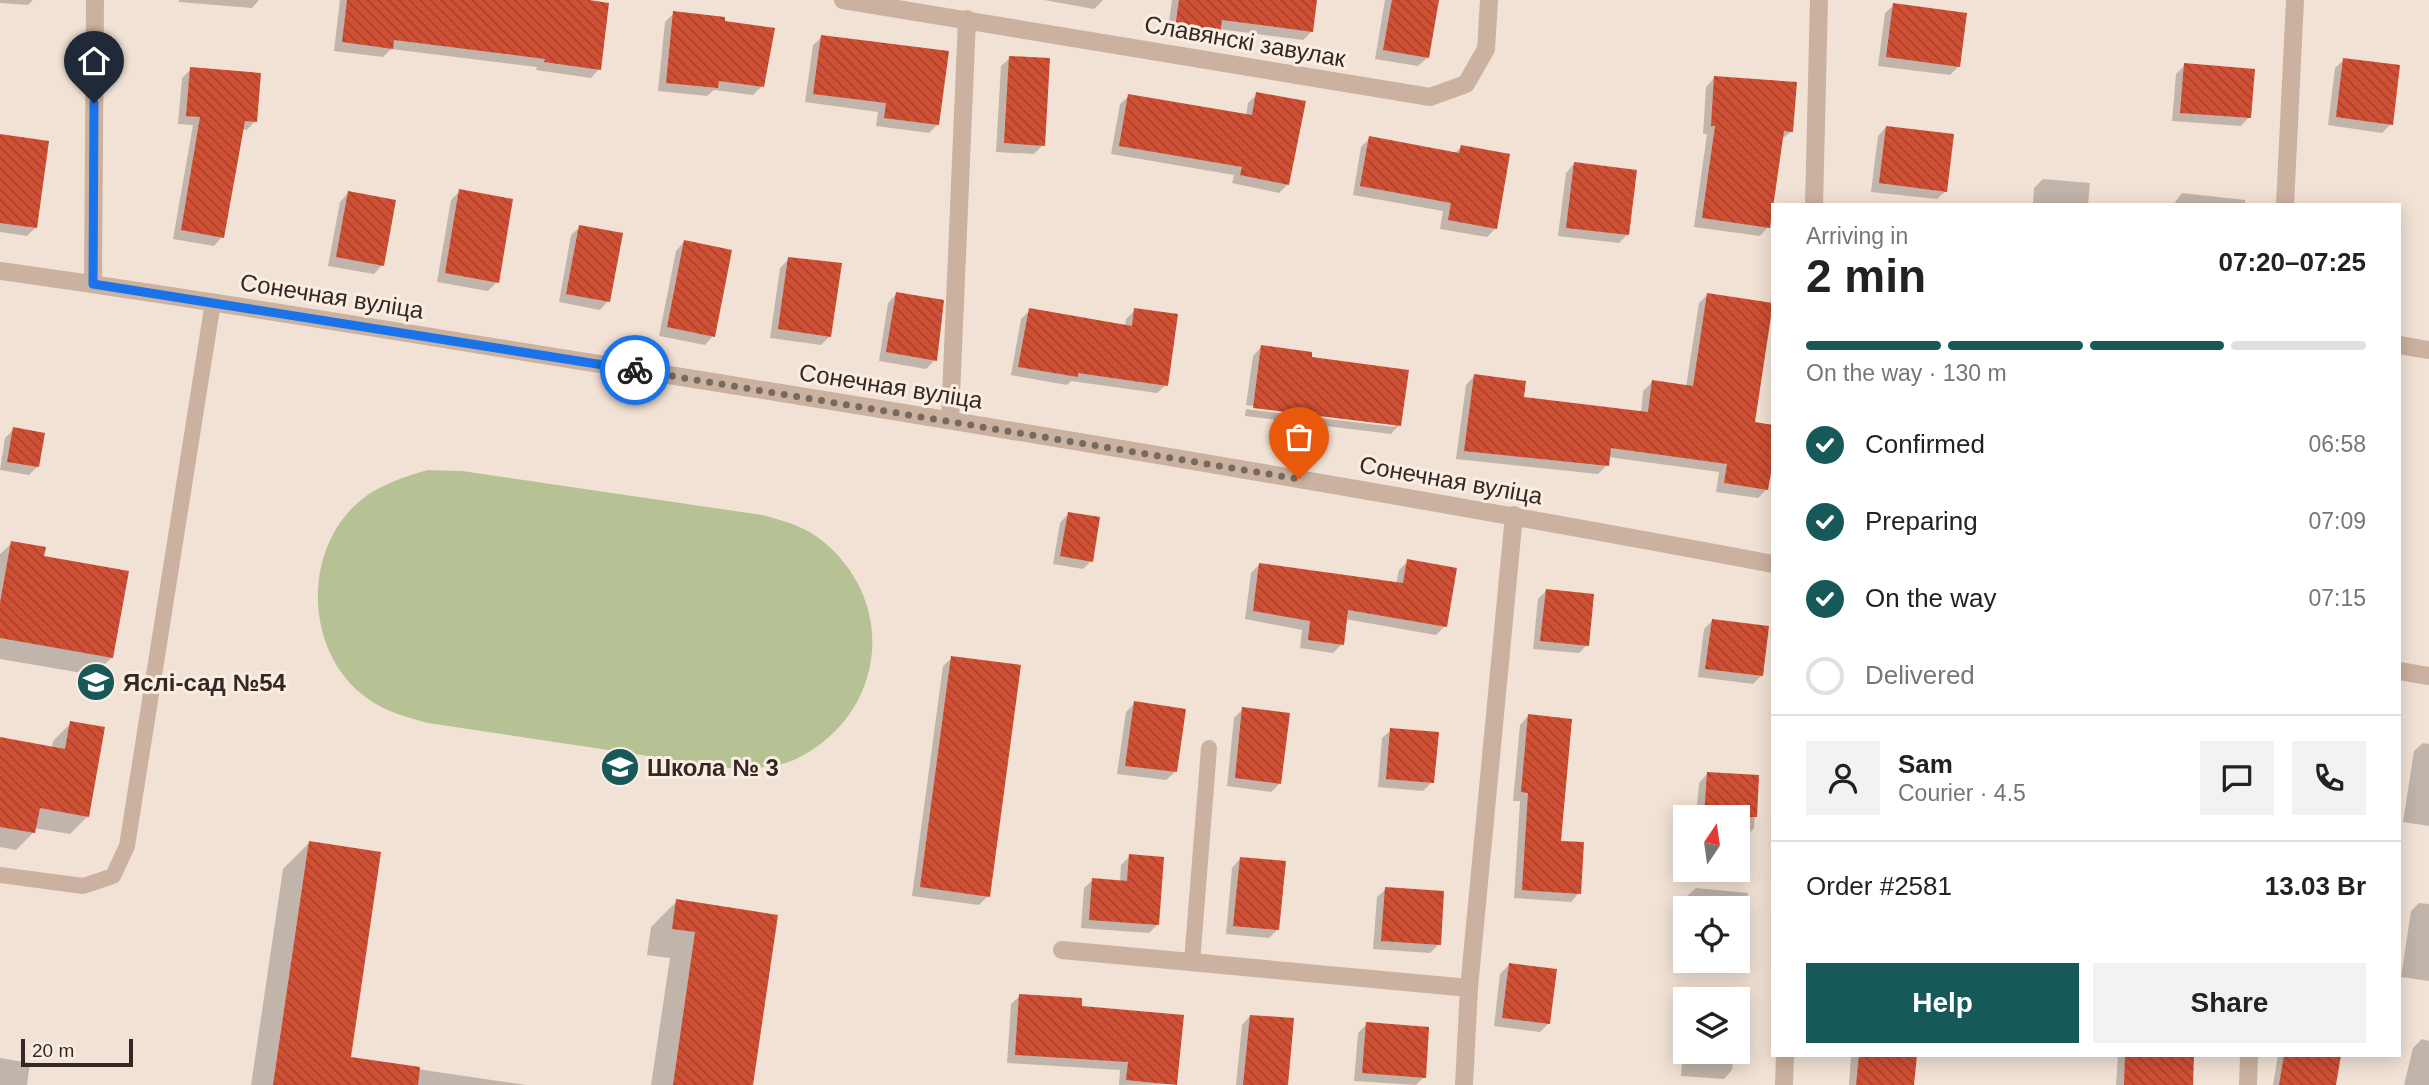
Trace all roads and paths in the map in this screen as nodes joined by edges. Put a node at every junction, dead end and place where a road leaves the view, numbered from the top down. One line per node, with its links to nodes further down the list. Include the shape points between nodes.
1 (95, 0): 10 (street)
2 (843, 0): 6 (street, Славянскі завулак)
3 (1489, 0): 6 (street, Славянскі завулак, via 1486,48 1466,84 1430,97)
4 (1819, 0): 7 (street)
5 (2295, 0): 8 (street)
6 (967, 19): 14 (street)
7 (1814, 203)
8 (2285, 203)
9 (0, 271): 10 (street, Сонечная вуліца)
10 (93, 284): 11 (street, Сонечная вуліца)
11 (213, 302): 14 (street, Сонечная вуліца); 20 (lane, via 127,846 113,876 83,886)
12 (2401, 345): 13 (street)
13 (2429, 350)
14 (950, 420): 15 (street, Сонечная вуліца)
15 (1514, 515): 16 (street, Сонечная вуліца); 23 (street)
16 (1771, 564)
17 (2401, 671): 18 (street)
18 (2429, 676)
19 (1209, 748): 22 (lane)
20 (0, 875)
21 (1062, 950): 22 (street)
22 (1192, 962): 23 (street)
23 (1469, 988): 26 (street)
24 (1786, 1057): 27 (street)
25 (2249, 1057): 28 (street)
26 (1464, 1085)
27 (1784, 1085)
28 (2248, 1085)

